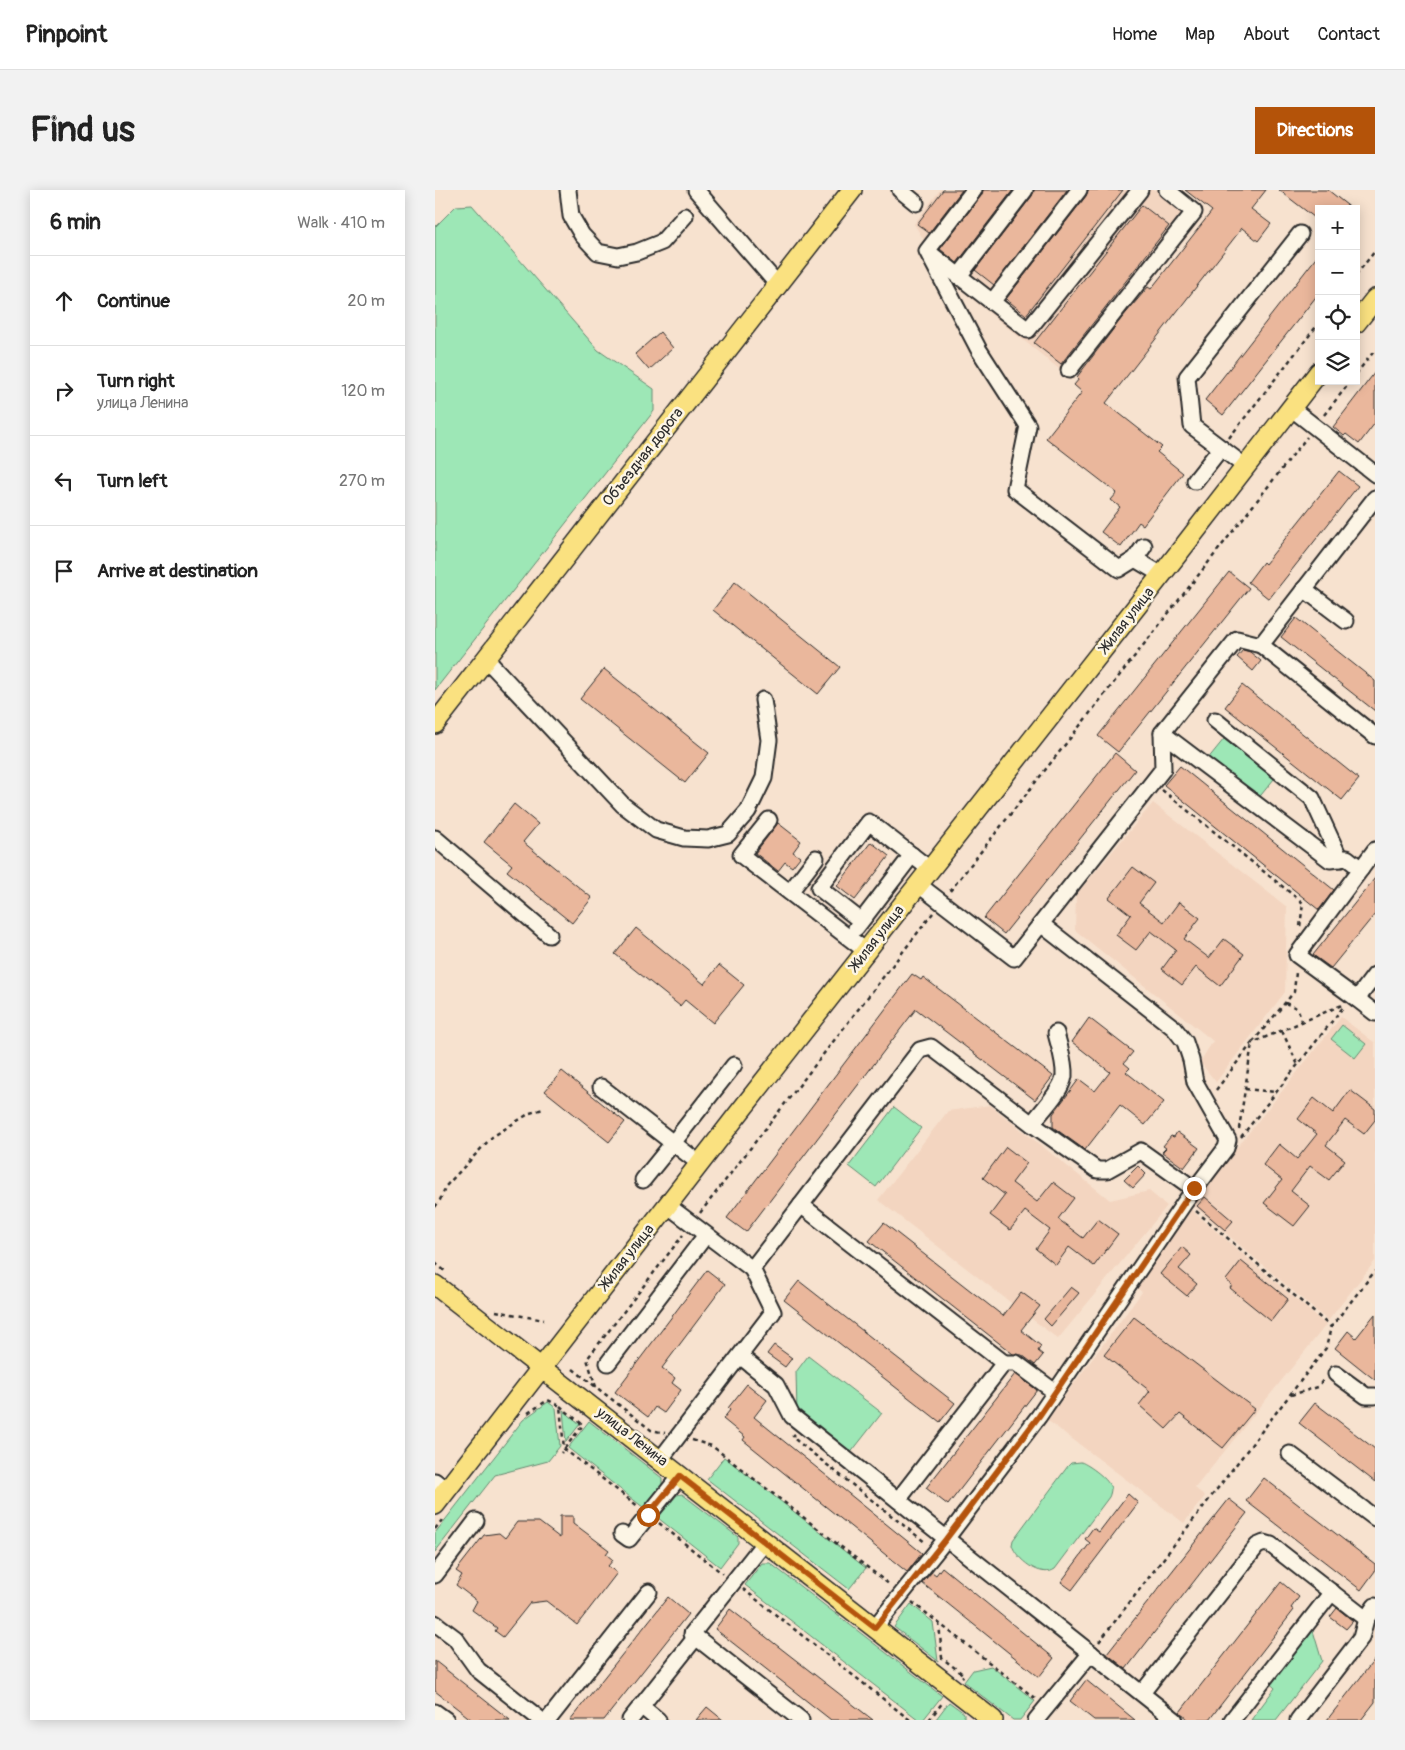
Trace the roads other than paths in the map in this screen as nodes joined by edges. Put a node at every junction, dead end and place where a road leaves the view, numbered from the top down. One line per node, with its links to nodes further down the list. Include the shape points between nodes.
1 (569, 190): 11 (lane, via 571,216 582,235 598,252 618,256 637,252 661,242)
2 (696, 190): 15 (lane)
3 (852, 190): 15 (main road, Объездная дорога)
4 (900, 190): 10 (lane)
5 (973, 190): 13 (lane)
6 (1025, 190): 14 (lane)
7 (1079, 190): 17 (lane)
8 (1140, 190): 17 (lane, via 1028,330)
9 (1167, 190): 19 (lane, via 1194,212)
10 (915, 203)
11 (685, 216)
12 (1300, 234): 22 (lane, via 1187,377 1192,426)
13 (927, 251): 14 (lane); 28 (lane, via 979,350 1028,426 1015,489 1119,569)
14 (959, 276): 17 (lane)
15 (778, 285): 33 (main road, Объездная дорога)
16 (1375, 299): 18 (main road)
17 (992, 302)
18 (1360, 318)
19 (1069, 370)
20 (1315, 377): 21 (main road, Жилая улица)
21 (1291, 408): 23 (main road, Жилая улица); 24 (lane)
22 (1221, 448): 23 (lane); 25 (lane)
23 (1246, 467): 29 (main road, Жилая улица)
24 (1375, 474)
25 (1195, 481)
26 (1375, 498): 30 (lane)
27 (1144, 546): 28 (lane)
28 (1135, 559): 29 (lane)
29 (1162, 575): 46 (main road, Жилая улица)
30 (1304, 589): 31 (lane); 32 (lane)
31 (1345, 622)
32 (1261, 645): 37 (lane, via 1237,639); 38 (lane)
33 (486, 659): 34 (lane, via 623,806 656,830 685,838 708,839 727,834 748,811 764,778 769,740); 36 (main road, Объездная дорога)
34 (763, 700)
35 (1215, 720): 44 (lane, via 1312,798)
36 (435, 724)
37 (1162, 734): 44 (lane, via 1330,860); 50 (lane, via 1163,769)
38 (1375, 736)
39 (769, 820): 48 (lane, via 741,855)
40 (435, 838): 51 (lane)
41 (1375, 850): 45 (lane)
42 (912, 856): 46 (lane); 49 (lane); 49 (lane, via 869,822 819,888)
43 (816, 858): 48 (lane)
44 (1340, 859): 45 (lane, via 1347,858)
45 (1361, 869): 55 (lane, via 1297,955)
46 (931, 870): 47 (main road, Жилая улица)
47 (919, 885): 50 (lane, via 1017,961); 53 (main road, Жилая улица)
48 (790, 892): 52 (lane, via 823,923)
49 (861, 921): 52 (lane)
50 (1041, 924): 64 (lane, via 1174,1028 1185,1042 1195,1082 1228,1140 1226,1148)
51 (549, 935)
52 (849, 938): 53 (lane)
53 (867, 951): 62 (main road, Жилая улица)
54 (1375, 975): 55 (lane)
55 (1357, 999): 56 (lane)
56 (1375, 1013)
57 (1056, 1033): 60 (lane, via 1063,1077)
58 (734, 1065): 61 (lane)
59 (601, 1087): 61 (lane)
60 (1032, 1124): 64 (lane, via 1097,1170 1107,1170 1141,1150); 66 (lane, via 931,1047 921,1050)
61 (673, 1143): 62 (lane); 63 (lane)
62 (699, 1163): 65 (main road, Жилая улица)
63 (643, 1180)
64 (1194, 1188): 75 (lane)
65 (667, 1205): 67 (lane); 73 (main road, Жилая улица)
66 (801, 1205): 68 (lane); 72 (lane)
67 (706, 1235): 68 (lane); 71 (lane)
68 (752, 1269): 70 (lane, via 773,1312)
69 (443, 1280): 73 (main road, улица Ленина)
70 (740, 1356): 78 (lane); 81 (lane, via 776,1385 792,1416)
71 (608, 1363)
72 (1004, 1363): 75 (lane, via 1015,1363); 81 (lane)
73 (541, 1367): 78 (main road, улица Ленина); 80 (main road, Жилая улица)
74 (1331, 1375): 76 (lane, via 1366,1396)
75 (1055, 1392): 85 (lane)
76 (1375, 1396)
77 (1290, 1454): 82 (lane)
78 (660, 1460): 79 (main road, улица Ленина)
79 (680, 1476): 84 (lane, via 629,1539); 86 (main road, улица Ленина)
80 (439, 1492)
81 (898, 1500): 85 (lane)
82 (1375, 1518)
83 (476, 1522): 87 (lane)
84 (622, 1534)
85 (946, 1539): 93 (lane); 95 (lane)
86 (765, 1542): 93 (main road, улица Ленина); 94 (lane, via 692,1634)
87 (435, 1575)
88 (649, 1592): 102 (lane)
89 (1332, 1592): 91 (lane); 96 (lane, via 1271,1545 1257,1546); 108 (lane)
90 (1375, 1606): 91 (lane)
91 (1366, 1618): 109 (lane, via 1361,1638)
92 (435, 1623): 101 (lane, via 455,1638 478,1670)
93 (875, 1628): 99 (main road, улица Ленина)
94 (696, 1637): 97 (lane); 105 (lane)
95 (1091, 1653): 96 (lane); 106 (lane)
96 (1142, 1693): 107 (lane)
97 (641, 1706): 103 (lane); 104 (lane)
98 (435, 1712): 100 (lane)
99 (985, 1718)
100 (446, 1720)
101 (541, 1720)
102 (548, 1720)
103 (630, 1720)
104 (658, 1720)
105 (801, 1720)
106 (1036, 1720)
107 (1175, 1720)
108 (1232, 1720)
109 (1298, 1720)

